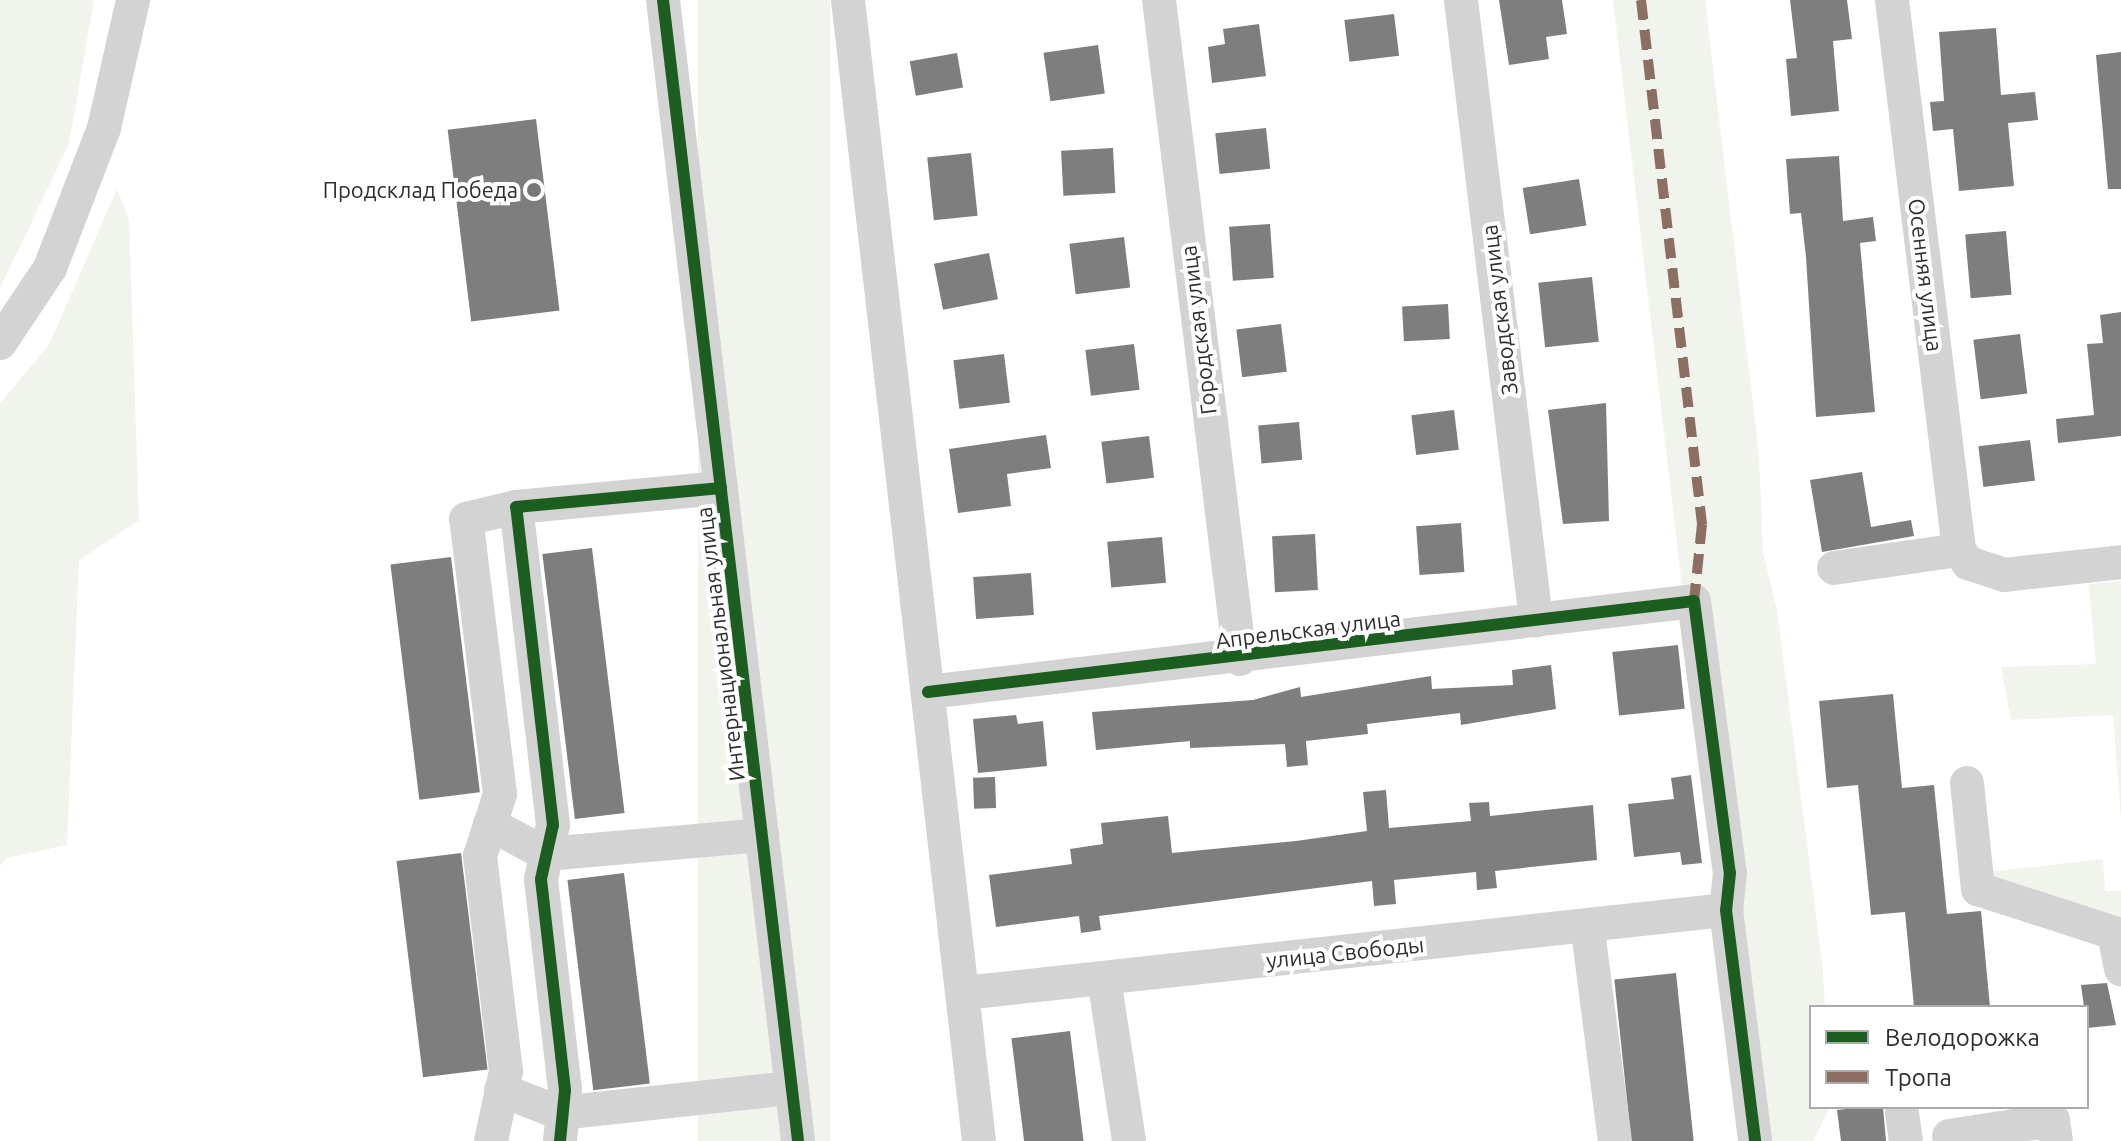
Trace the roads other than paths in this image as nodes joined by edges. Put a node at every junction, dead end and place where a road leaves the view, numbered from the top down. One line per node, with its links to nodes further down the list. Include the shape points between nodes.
1 (133, 0): 7 (street, via 94,156 50,268)
2 (663, 0): 8 (street, Интернациональная улица)
3 (848, 0): 15 (street)
4 (1159, 0): 14 (street, Городская улица)
5 (1461, 0): 13 (street, Заводская улица)
6 (1892, 0): 10 (street, Осенняя улица)
7 (0, 343)
8 (721, 488): 9 (street); 18 (street, Интернациональная улица)
9 (516, 507): 17 (street, via 466,519 500,794); 19 (street, via 553,825)
10 (1959, 550): 11 (street, via 1976,568 2004,575); 12 (street)
11 (2121, 562)
12 (1834, 568)
13 (1536, 620): 14 (street, Апрельская улица); 20 (street, Апрельская улица, via 1694,601 1730,873)
14 (1240, 659): 15 (street, Апрельская улица)
15 (928, 692): 24 (street)
16 (1967, 783): 22 (street, via 1978,889 2114,933)
17 (490, 824): 19 (street); 26 (street, via 480,856 506,1071)
18 (762, 835): 19 (street); 25 (street, Интернациональная улица)
19 (546, 854): 27 (street, via 541,879 565,1090)
20 (1726, 910): 21 (street, улица Свободы); 34 (street)
21 (1588, 931): 23 (street, улица Свободы); 33 (street)
22 (2121, 969)
23 (1104, 979): 24 (street, улица Свободы); 32 (street)
24 (964, 993): 31 (street)
25 (792, 1088): 27 (street); 30 (street, Интернациональная улица)
26 (501, 1090): 27 (street); 29 (street)
27 (560, 1127)
28 (1949, 1136): 35 (street, via 2053,1120)
29 (491, 1141)
30 (798, 1141)
31 (979, 1141)
32 (1129, 1141)
33 (1615, 1141)
34 (1755, 1141)
35 (2056, 1141)

